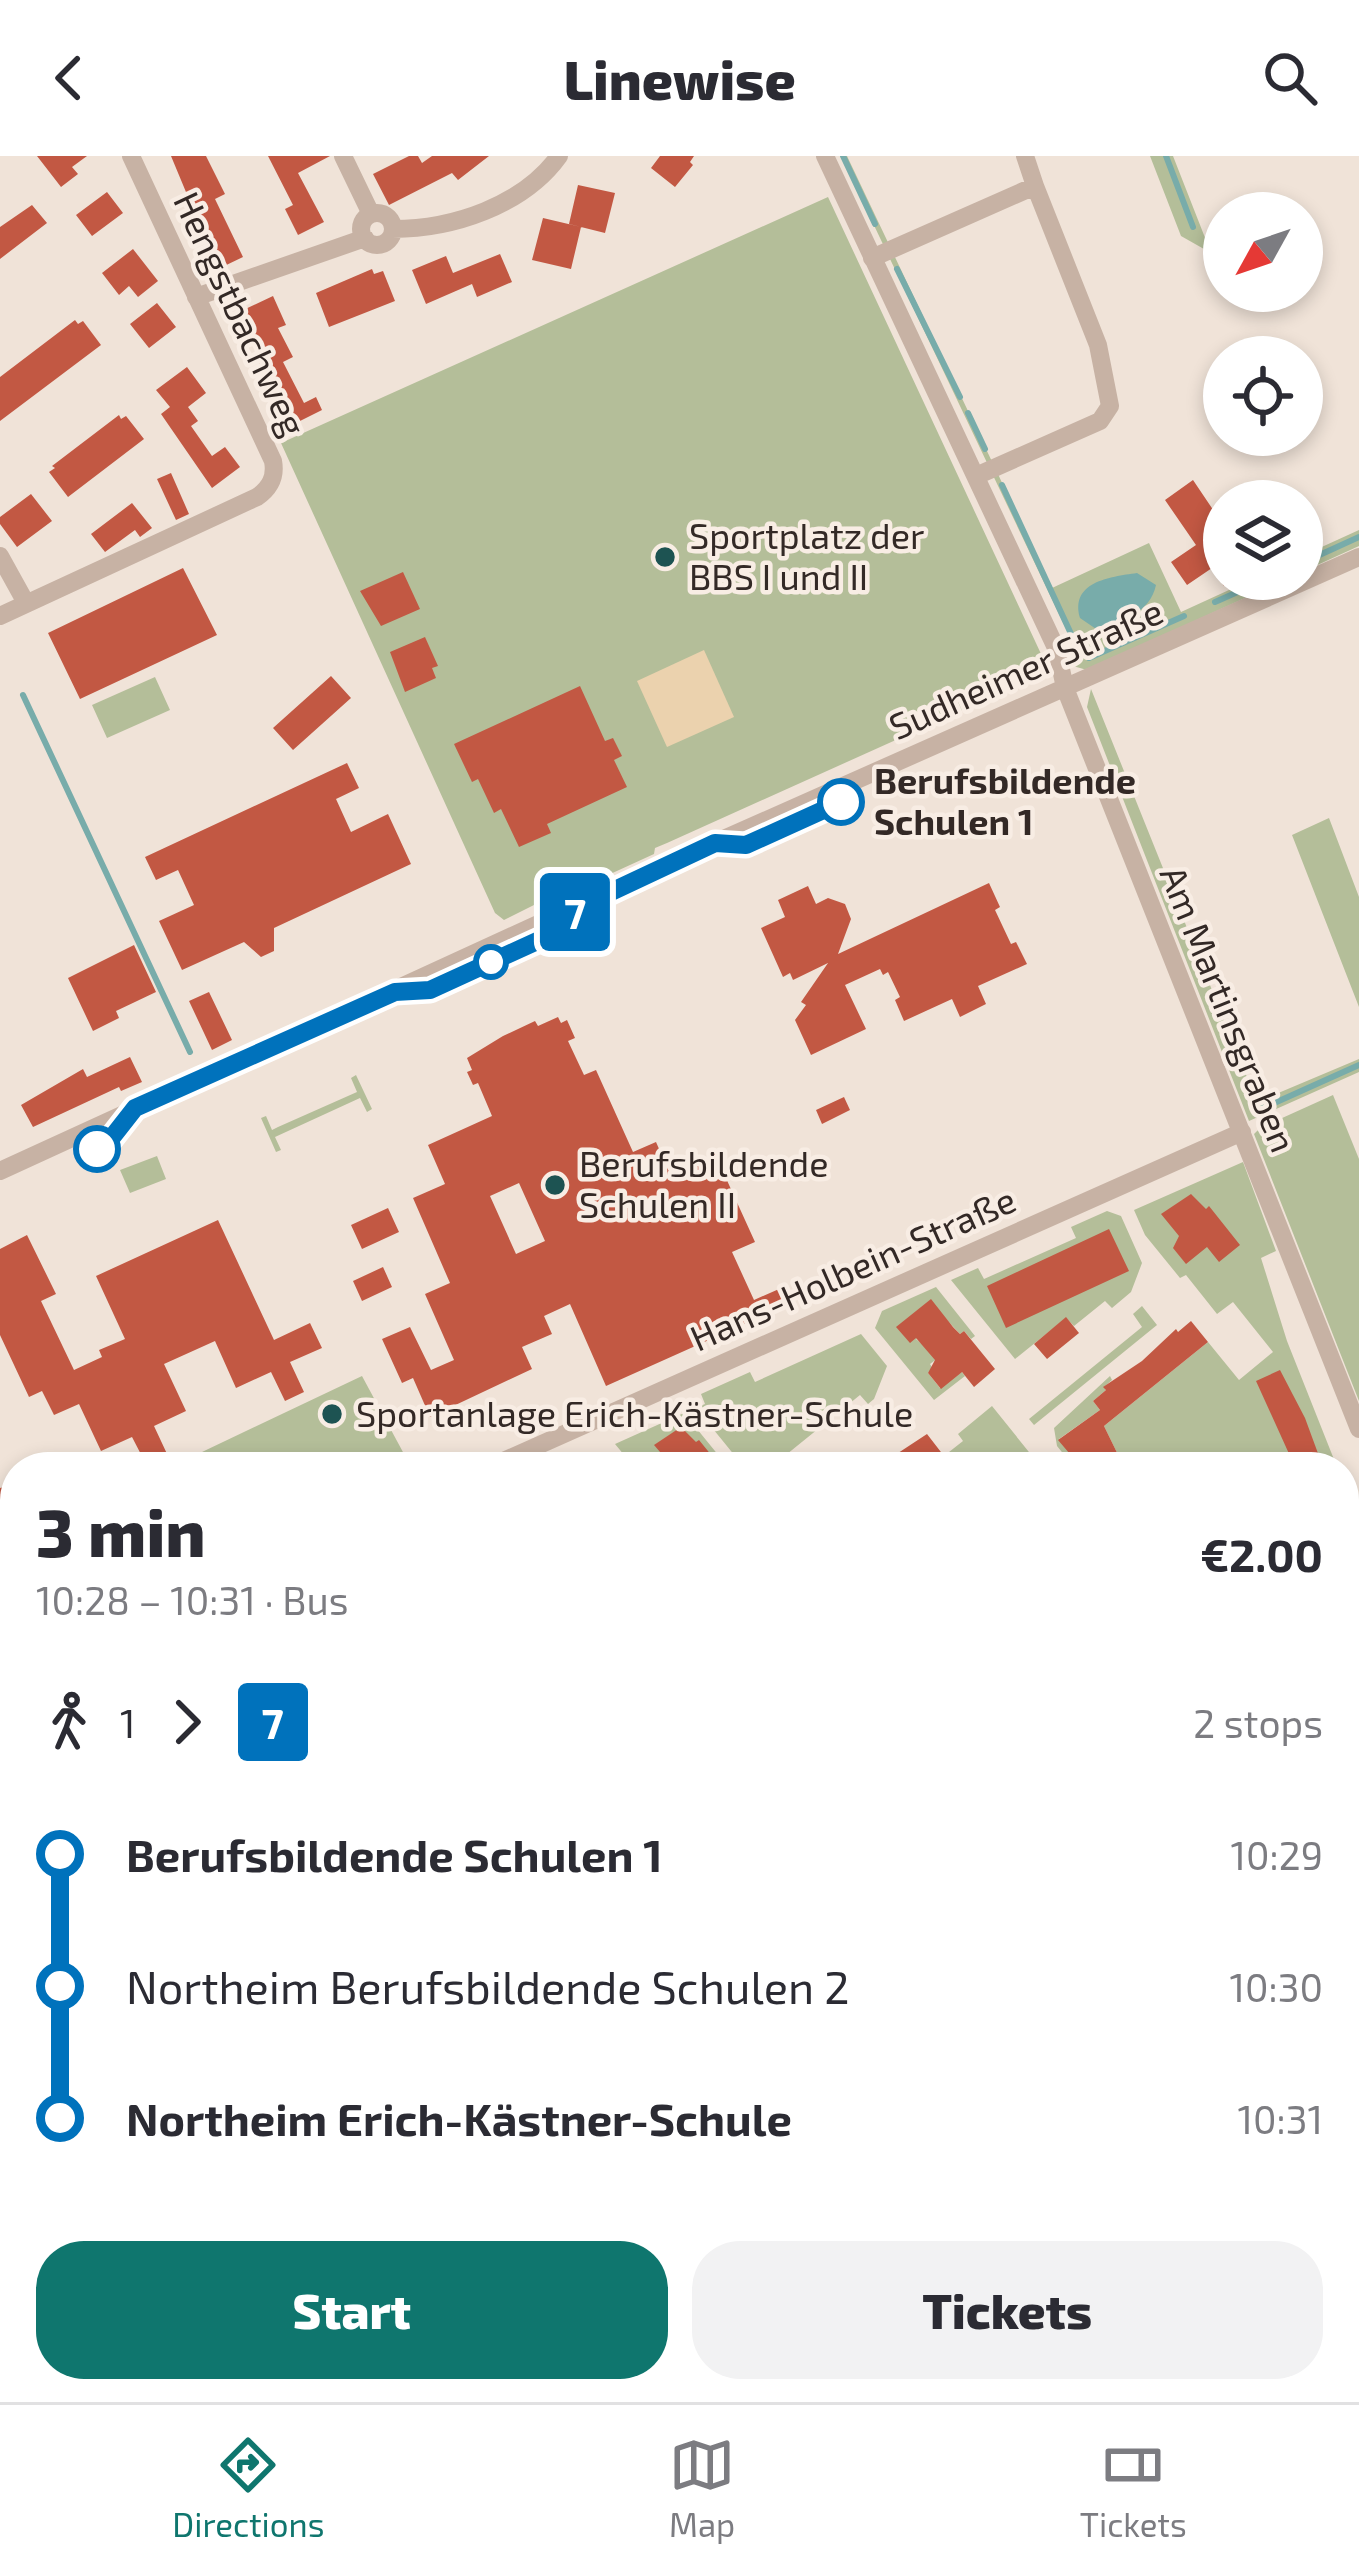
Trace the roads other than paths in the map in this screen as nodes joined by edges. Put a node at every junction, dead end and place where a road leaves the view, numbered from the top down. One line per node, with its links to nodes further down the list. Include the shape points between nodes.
1 (131, 156): 11 (street, Hengstbachweg)
2 (343, 156): 7 (street)
3 (559, 156): 8 (street, via 511,199 431,230)
4 (825, 156): 10 (street, Am Martinsgraben)
5 (1025, 156): 6 (street)
6 (1035, 186): 10 (street); 12 (street, via 1098,345 1110,406 1100,421)
7 (371, 214): 8 (street, via 386,216); 9 (street, via 362,225)
8 (393, 229): 9 (street, via 382,244)
9 (365, 238): 11 (street)
10 (872, 258): 12 (street, Am Martinsgraben)
11 (196, 297): 15 (street, Hengstbachweg, via 273,461 271,482 257,497)
12 (976, 476): 17 (street, Am Martinsgraben, via 1057,650)
13 (0, 556): 15 (street)
14 (1359, 557): 17 (street, Sudheimer Straße)
15 (26, 603): 16 (street)
16 (0, 616)
17 (1065, 688): 18 (street, Am Martinsgraben); 19 (street, Sudheimer Straße)
18 (1242, 1132): 20 (street, Am Martinsgraben); 21 (street, Hans-Holbein-Straße)
19 (0, 1171)
20 (1359, 1430)
21 (524, 1452)

